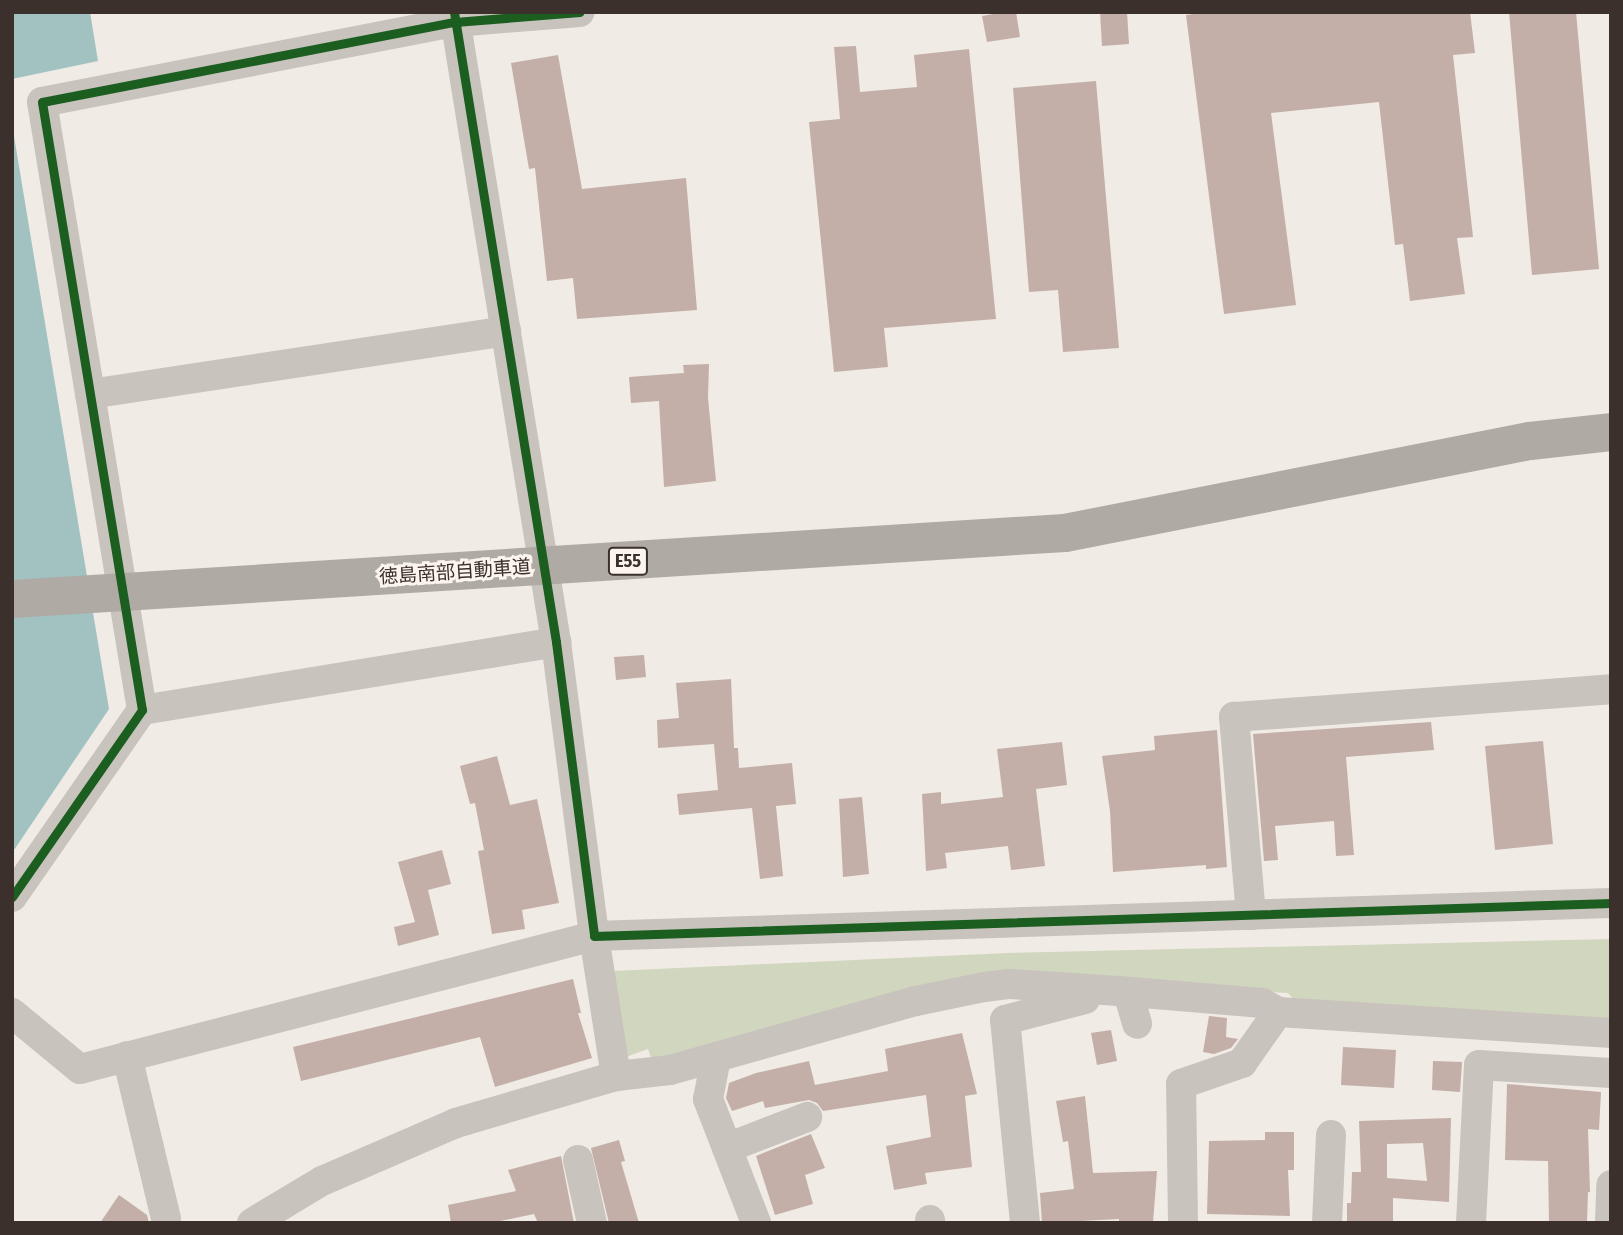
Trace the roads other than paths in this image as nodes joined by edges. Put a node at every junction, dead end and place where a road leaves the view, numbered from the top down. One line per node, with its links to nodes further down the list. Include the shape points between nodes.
1 (580, 12): 2 (street)
2 (455, 17): 3 (street); 4 (street, via 42,102)
3 (506, 331): 4 (street); 7 (street)
4 (90, 394): 9 (street)
5 (1611, 432): 6 (highway, 徳島南部自動車道 / E55, via 1530,441 1065,533)
6 (12, 599)
7 (556, 642): 9 (street); 13 (street)
8 (1611, 689): 12 (street, via 1234,717)
9 (142, 710): 10 (street)
10 (12, 897)
11 (1611, 903): 12 (street)
12 (1251, 915): 13 (street)
13 (594, 936): 20 (street); 24 (street)
14 (1124, 992): 15 (street); 16 (street, via 1262,1003); 18 (street)
15 (1003, 1005): 21 (street, via 917,1007 857,1018); 35 (street)
16 (1278, 1012): 19 (street); 36 (street, via 1242,1063 1181,1084)
17 (12, 1013): 20 (street, via 80,1069)
18 (1137, 1024)
19 (1611, 1033)
20 (127, 1056): 31 (street)
21 (716, 1058): 22 (street); 25 (street)
22 (670, 1070): 24 (street); 25 (street)
23 (1611, 1073): 38 (street, via 1479,1065)
24 (616, 1076): 32 (street, via 456,1123 322,1181)
25 (708, 1099): 28 (street)
26 (807, 1117): 28 (street)
27 (1331, 1135): 37 (street)
28 (727, 1148): 34 (street)
29 (578, 1160): 33 (street)
30 (1611, 1185): 39 (street)
31 (166, 1218)
32 (252, 1223)
33 (592, 1223)
34 (756, 1223)
35 (1026, 1223)
36 (1183, 1223)
37 (1327, 1223)
38 (1471, 1223)
39 (1610, 1223)

